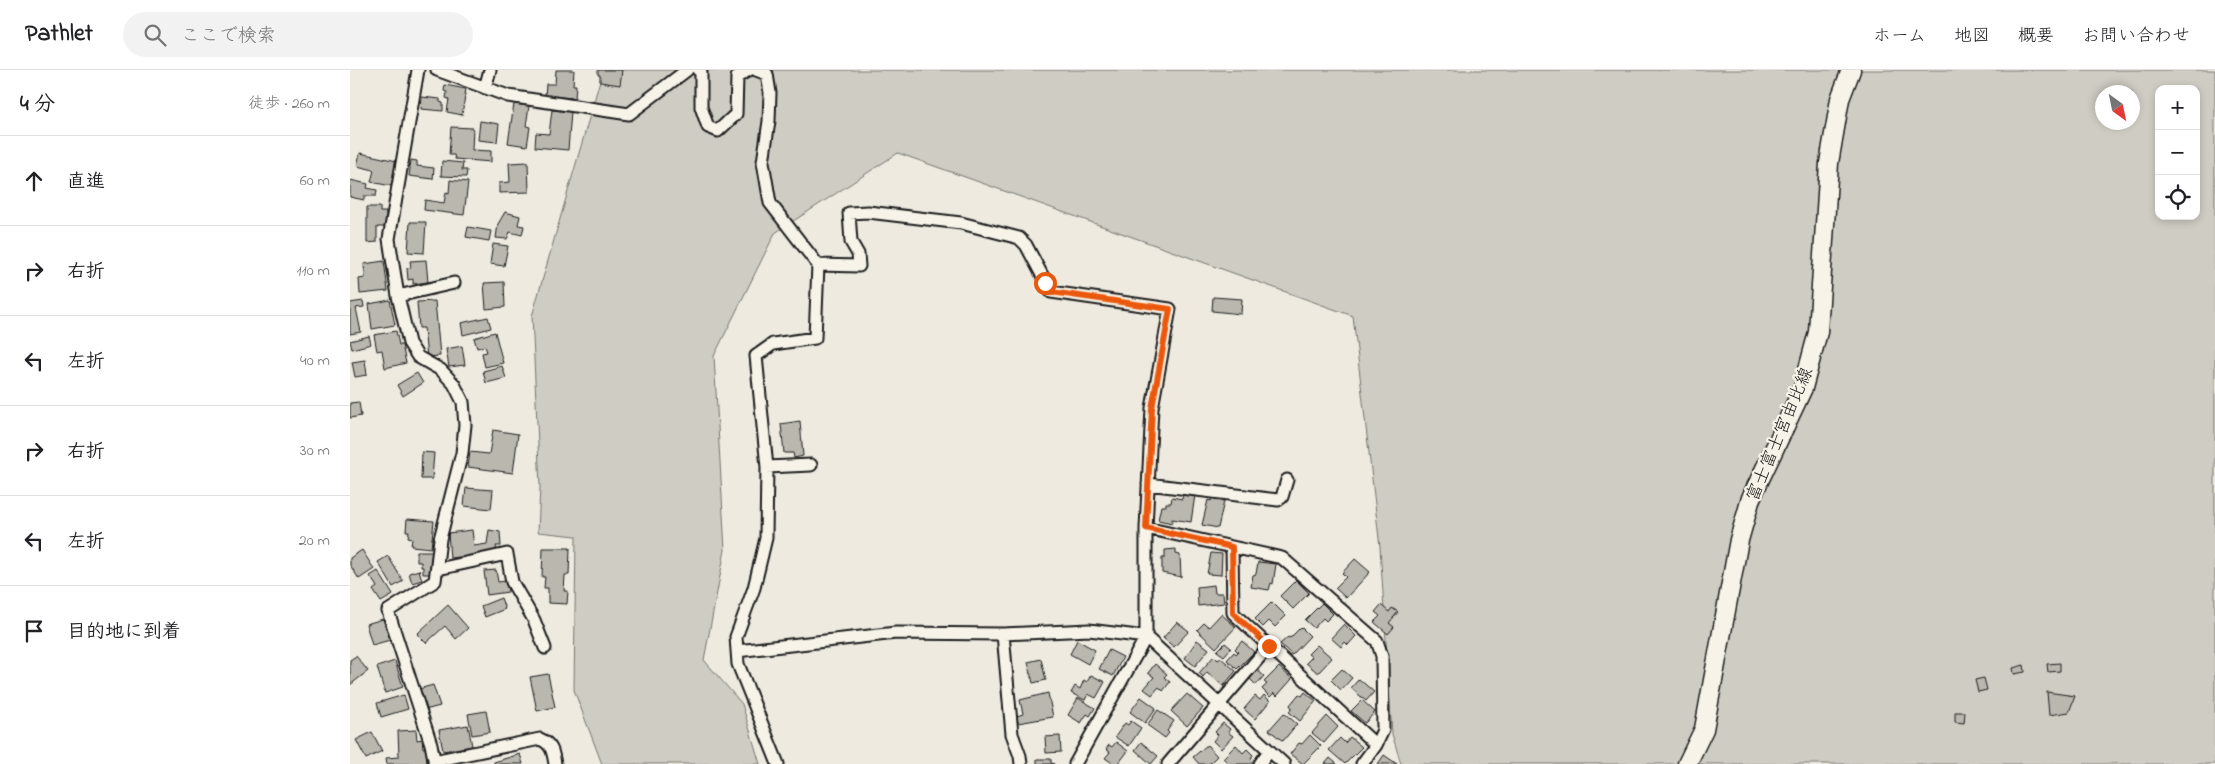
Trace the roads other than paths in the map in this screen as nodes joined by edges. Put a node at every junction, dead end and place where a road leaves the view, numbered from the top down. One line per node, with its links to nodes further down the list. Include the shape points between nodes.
1 (418, 70): 12 (street, via 390,239)
2 (437, 70): 9 (street)
3 (490, 70): 9 (street)
4 (687, 70): 9 (street, via 629,114 508,96)
5 (698, 70): 6 (street, via 701,72 701,107 708,127 718,131 736,114 737,77)
6 (749, 70)
7 (756, 70): 10 (street, via 767,74 770,94 763,162 770,203)
8 (1851, 70): 37 (main road, 富士富士宮由比線, via 1840,98 1829,163 1818,332 1803,388 1751,498 1737,549 1704,729)
9 (485, 88)
10 (818, 265): 14 (street, via 815,338 773,344 756,356); 16 (street, via 859,266 858,254 851,242 849,213 868,212 962,223 1019,238 1051,292 1170,309 1152,408)
11 (454, 283): 12 (street)
12 (398, 296): 19 (street, via 409,343 418,357 441,370 454,384 463,402 462,453 440,540)
13 (811, 465): 14 (street)
14 (767, 467): 24 (street, via 766,538 754,588 736,637)
15 (1287, 480): 16 (street, via 1278,500)
16 (1148, 484): 17 (street)
17 (1146, 528): 18 (street); 21 (street)
18 (1232, 547): 22 (street, via 1233,613); 26 (street, via 1282,558 1378,641 1382,656 1383,730)
19 (438, 569): 23 (street, via 507,554 512,582 534,620); 28 (street, via 435,581 388,611 431,744)
20 (1002, 634): 21 (street, via 1089,630); 24 (street, via 896,632); 31 (street, via 1012,734)
21 (1146, 637): 25 (street); 32 (street)
22 (1269, 646): 25 (street); 26 (street)
23 (545, 648)
24 (737, 651): 30 (street, via 738,664)
25 (1219, 704): 27 (street); 33 (street)
26 (1376, 745): 36 (street)
27 (1269, 751): 34 (street); 35 (street)
28 (434, 763): 29 (street, via 540,739 548,742)
29 (555, 764)
30 (778, 764)
31 (1021, 764)
32 (1075, 764)
33 (1168, 764)
34 (1260, 764)
35 (1284, 764)
36 (1362, 764)
37 (1687, 764)

